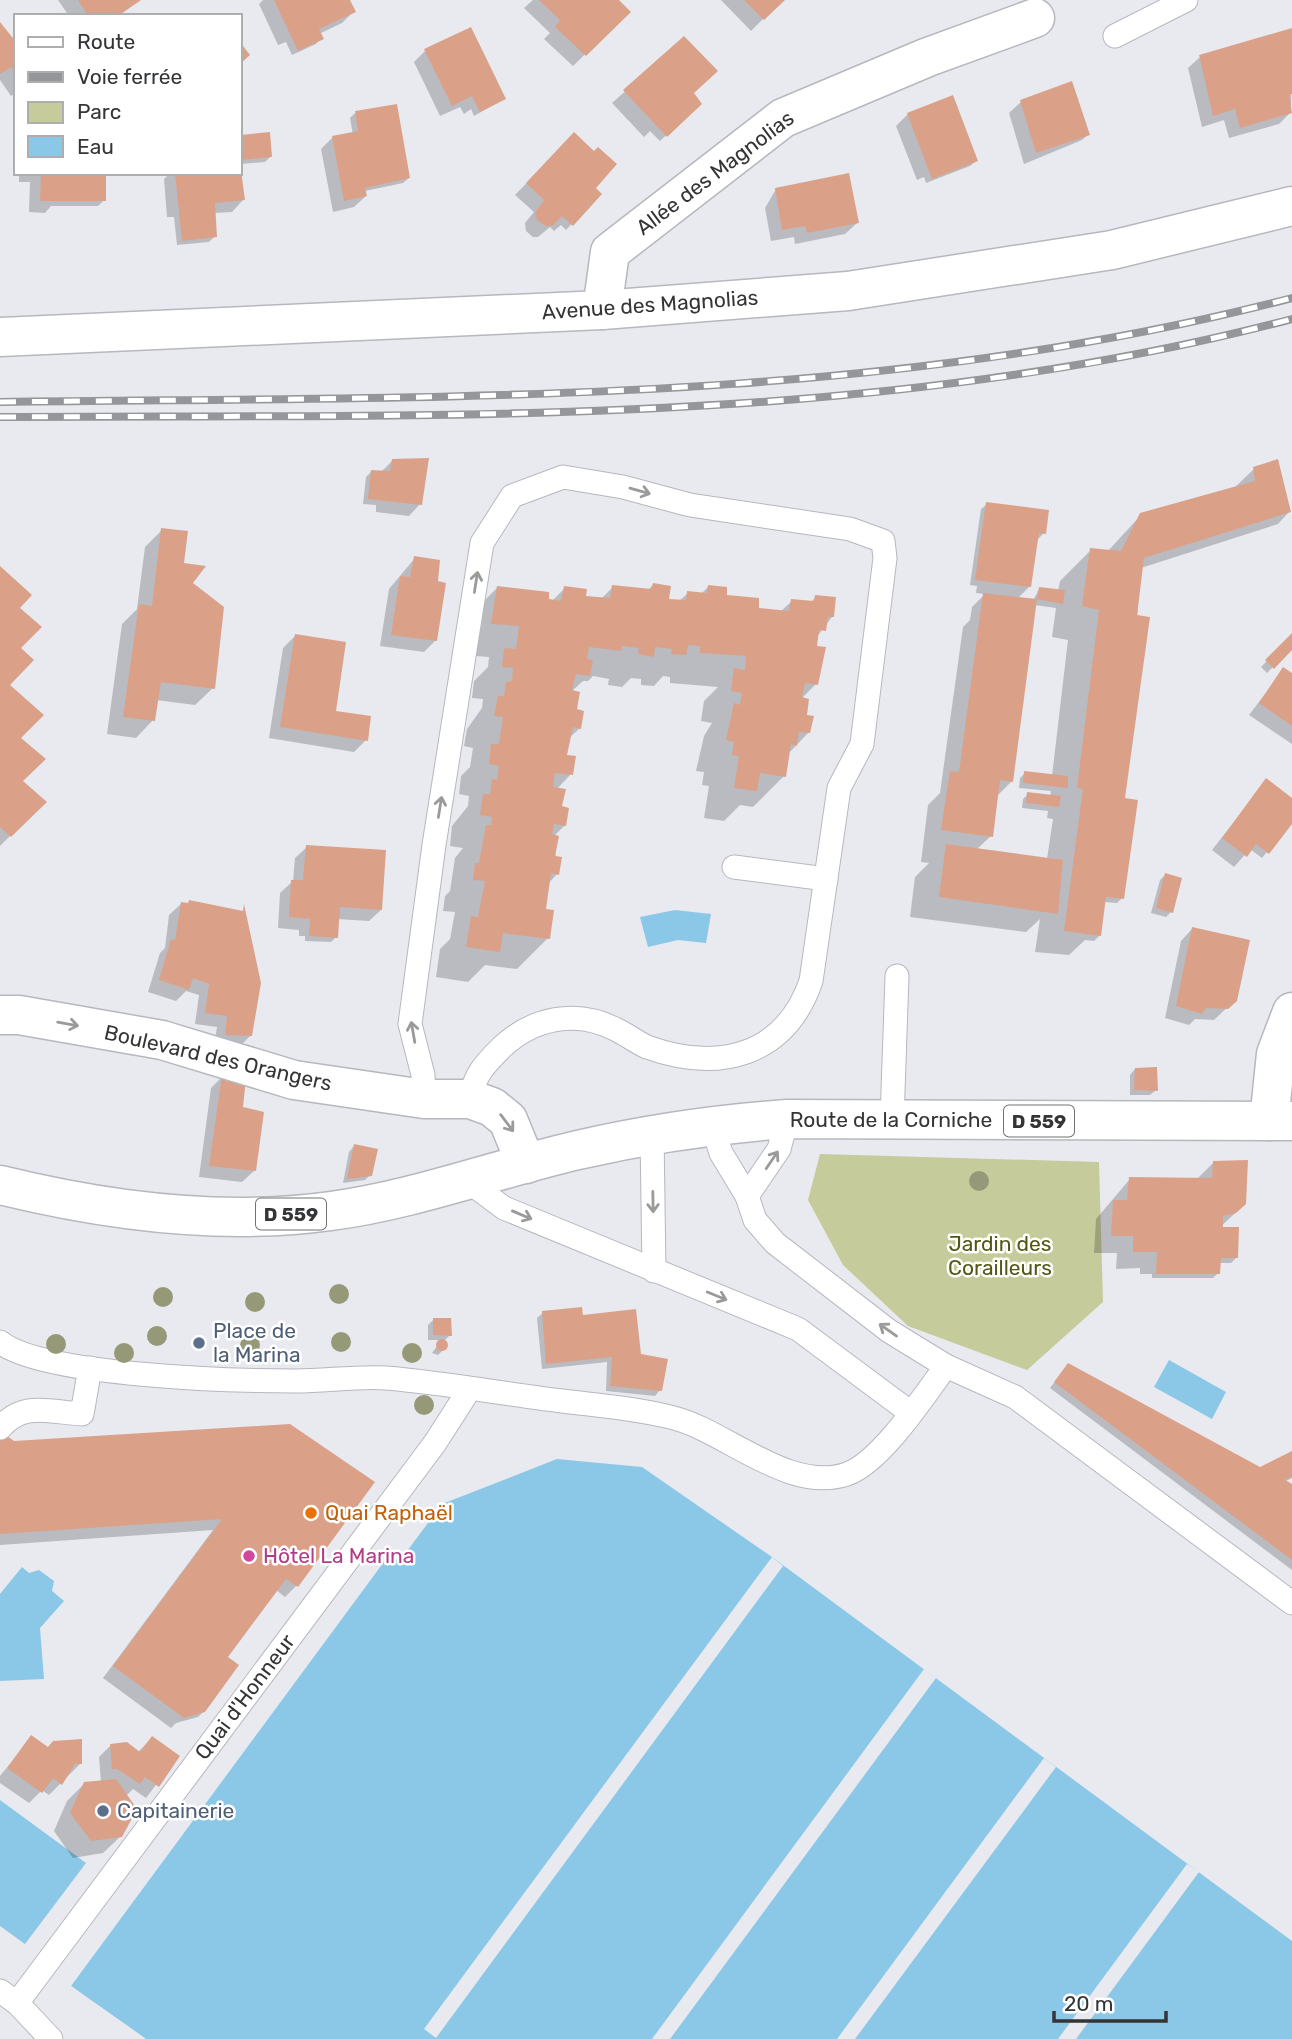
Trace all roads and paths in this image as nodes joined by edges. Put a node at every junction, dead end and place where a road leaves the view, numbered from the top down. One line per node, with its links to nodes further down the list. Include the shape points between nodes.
1 (1186, 0): 3 (lane)
2 (1035, 18): 5 (street, Allée des Magnolias, via 783,118 610,252)
3 (1115, 36)
4 (1292, 206): 5 (street, Avenue des Magnolias, via 1112,250 848,291)
5 (602, 310): 6 (street, Avenue des Magnolias)
6 (0, 337)
7 (734, 867): 8 (lane)
8 (826, 879): 12 (lane, one-way to 8, via 410,1024 434,845 482,543 512,496 563,477 690,505 850,529 883,541 885,558 862,744 839,788); 13 (lane, via 811,981 803,1003 784,1029 762,1047 732,1057 698,1058 644,1046 612,1027 559,1018 534,1024 514,1036 474,1078)
9 (897, 976): 15 (lane)
10 (1292, 1012): 16 (street, via 1276,1054)
11 (0, 1015): 12 (street, Boulevard des Orangers, one-way to 12, via 162,1040 294,1080)
12 (424, 1099): 13 (street, Boulevard des Orangers)
13 (470, 1100): 19 (street, Boulevard des Orangers, one-way to 19, via 492,1107 508,1120)
14 (787, 1119): 15 (street, Route de la Corniche / D 559); 17 (street, Route de la Corniche / D 559); 22 (lane, one-way to 14, via 779,1149)
15 (892, 1121): 16 (street, Route de la Corniche / D 559)
16 (1281, 1121)
17 (712, 1125): 18 (street, Route de la Corniche / D 559); 22 (lane, via 721,1153)
18 (652, 1134): 19 (street, Route de la Corniche / D 559); 23 (lane, one-way to 23)
19 (526, 1164): 20 (street, D 559)
20 (465, 1179): 21 (street, D 559, via 332,1211 259,1217 60,1200); 23 (lane, one-way to 23, via 504,1208)
21 (0, 1185)
22 (747, 1196): 25 (lane, one-way to 22, via 889,1331 775,1243 755,1220)
23 (654, 1270): 28 (lane, one-way to 28, via 798,1329)
24 (0, 1342): 26 (lane, via 47,1360)
25 (946, 1366): 28 (lane); 30 (lane, via 1015,1397)
26 (90, 1368): 27 (lane, via 207,1378 384,1378); 29 (lane, via 82,1414 23,1410)
27 (470, 1390): 28 (lane, via 677,1418 763,1462 815,1477 847,1474 879,1452); 31 (lane, Quai d'Honneur, via 435,1443)
28 (911, 1413)
29 (0, 1429)
30 (1292, 1603)
31 (9, 1997): 32 (lane)
32 (51, 2039)

